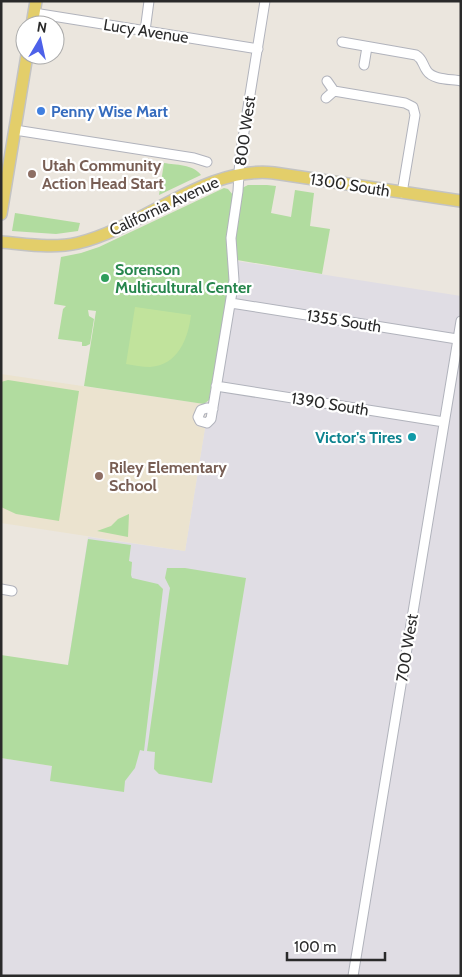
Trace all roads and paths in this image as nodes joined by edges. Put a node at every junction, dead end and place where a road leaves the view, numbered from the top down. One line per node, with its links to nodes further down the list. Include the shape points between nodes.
1 (36, 1): 4 (main road)
2 (149, 1): 6 (street)
3 (265, 1): 9 (street, 800 West)
4 (34, 15)
5 (65, 22): 6 (street, Lucy Avenue)
6 (145, 31): 9 (street, Lucy Avenue)
7 (342, 42): 8 (street)
8 (367, 46): 11 (street); 13 (street, via 416,55 430,75)
9 (258, 48): 18 (street, 800 West)
10 (25, 65): 16 (main road)
11 (364, 65)
12 (328, 81): 14 (street)
13 (461, 81)
14 (334, 91): 15 (street); 19 (street, via 414,107)
15 (326, 98)
16 (15, 130): 17 (street); 21 (main road)
17 (207, 162)
18 (239, 174): 19 (main road, 1300 South, via 268,172); 22 (main road, California Avenue, via 207,185 89,240 50,246); 23 (street, 800 West, via 231,238 234,273)
19 (402, 193): 20 (main road, 1300 South)
20 (461, 201)
21 (1, 214)
22 (1, 242)
23 (231, 303): 25 (street, 1355 South); 26 (street, 800 West)
24 (461, 321): 25 (street, 700 West)
25 (457, 339): 28 (street, 700 West)
26 (216, 386): 27 (street, 800 West); 28 (street, 1390 South)
27 (213, 409)
28 (444, 422): 31 (street, 700 West)
29 (1, 589): 30 (street)
30 (12, 591)
31 (353, 976)

